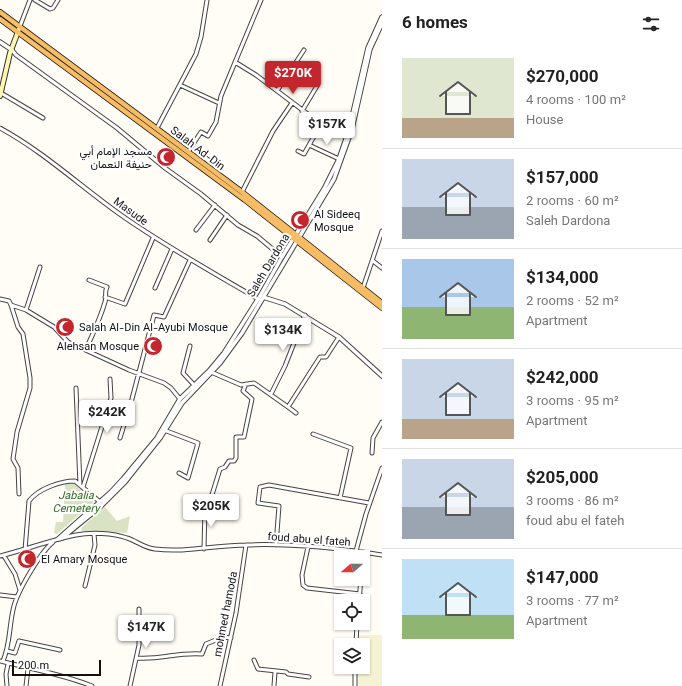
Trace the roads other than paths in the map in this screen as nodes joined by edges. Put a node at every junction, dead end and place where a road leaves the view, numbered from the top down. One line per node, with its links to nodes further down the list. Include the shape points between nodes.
1 (30, 0): 10 (street)
2 (35, 0): 3 (street, via 50,9)
3 (58, 0)
4 (207, 0): 15 (street, via 196,54)
5 (261, 0): 14 (street)
6 (0, 12): 10 (highway, Salah Ad-Din)
7 (382, 17): 26 (street, Saleh Dardona, via 368,48)
8 (0, 19): 10 (highway, Salah Ad-Din)
9 (382, 23): 37 (street, Saleh Dardona, via 370,49 342,161)
10 (19, 29): 12 (main road); 25 (highway, Salah Ad-Din); 37 (highway, Salah Ad-Din)
11 (0, 42): 12 (street)
12 (12, 50): 18 (main road); 32 (street)
13 (304, 50): 17 (street)
14 (235, 62): 17 (street); 19 (street)
15 (180, 85): 19 (street); 25 (street)
16 (317, 86): 21 (street)
17 (277, 91): 20 (street)
18 (0, 95): 22 (street)
19 (219, 103): 29 (street, via 216,122 208,136 202,132)
20 (292, 103): 21 (street); 31 (street, via 263,148)
21 (302, 111): 23 (street)
22 (43, 118)
23 (321, 124): 26 (street, via 332,130); 27 (street)
24 (0, 128): 36 (street, Masude, via 52,160)
25 (157, 128): 29 (highway, Salah Ad-Din)
26 (349, 130): 30 (street, Saleh Dardona)
27 (309, 145): 28 (street, via 304,154); 30 (street)
28 (298, 151)
29 (188, 152): 31 (highway, Salah Ad-Din)
30 (339, 159): 37 (street, Saleh Dardona)
31 (242, 192): 37 (highway, Salah Ad-Din)
32 (215, 205): 33 (street); 34 (street)
33 (227, 215): 38 (street); 41 (street)
34 (196, 230)
35 (382, 231): 39 (street)
36 (153, 238): 40 (street, Masude); 49 (street, via 125,304)
37 (297, 238): 41 (street, Saleh Dardona); 48 (highway, Salah Ad-Din); 50 (street, Saleh Dardona); 54 (highway, Salah Ad-Din)
38 (210, 240)
39 (380, 242): 43 (street)
40 (172, 249): 42 (street, Masude); 47 (street)
41 (282, 257): 50 (street, Saleh Dardona)
42 (190, 260): 50 (street, Masude); 61 (street, via 164,317 154,315)
43 (373, 261): 45 (street); 48 (street)
44 (40, 267): 55 (street)
45 (382, 268)
46 (89, 280): 49 (street, via 106,287)
47 (155, 288)
48 (363, 288): 52 (highway, Salah Ad-Din)
49 (105, 297): 59 (street, via 96,328)
50 (261, 298): 56 (street, via 285,304); 60 (street, Saleh Dardona)
51 (0, 299): 53 (street, via 9,301)
52 (382, 302)
53 (11, 305): 55 (street); 79 (street, via 23,334 30,378 30,388 17,432 14,459 18,468)
54 (382, 308)
55 (26, 310): 59 (street, via 54,327 68,342)
56 (305, 315): 57 (street); 67 (street)
57 (339, 337): 62 (street); 69 (street, via 326,357 320,357)
58 (190, 346): 65 (street, via 183,373)
59 (86, 349): 61 (street)
60 (210, 372): 64 (street); 65 (street, Saleh Dardona); 72 (street, Saleh Dardona, via 182,403)
61 (138, 374): 68 (street, via 164,383); 74 (street)
62 (382, 376)
63 (110, 379): 78 (street, via 111,398)
64 (246, 384): 67 (street, via 254,383); 80 (street, via 243,391 252,399 244,437 236,437 236,458 220,469)
65 (194, 385): 68 (street, Saleh Dardona)
66 (76, 388): 78 (street)
67 (271, 394): 69 (street)
68 (180, 399): 72 (street, Saleh Dardona)
69 (288, 407): 70 (street)
70 (296, 413)
71 (382, 422): 75 (street, via 373,438)
72 (164, 430): 77 (street, via 198,443 188,478); 82 (street, Saleh Dardona); 86 (street, Saleh Dardona, via 114,494 62,538)
73 (313, 434): 81 (street, via 352,448)
74 (120, 438)
75 (372, 453)
76 (382, 468): 83 (street)
77 (179, 473)
78 (81, 486): 82 (street); 91 (street, via 75,481 56,483 29,500)
79 (19, 494)
80 (211, 498)
81 (340, 498): 83 (street); 88 (street, via 269,485 260,487 258,503 279,506)
82 (100, 502): 86 (street, Saleh Dardona)
83 (369, 503): 93 (street)
84 (205, 507): 90 (street)
85 (94, 534): 86 (street, foud abu el fateh); 90 (street, foud abu el fateh, via 126,537 155,549); 97 (street, via 95,545)
86 (56, 540): 91 (street, foud abu el fateh); 99 (street, Saleh Dardona, via 45,551)
87 (246, 544): 88 (street, foud abu el fateh); 90 (street, foud abu el fateh); 104 (street, mohmed hamoda)
88 (276, 545): 89 (street, foud abu el fateh)
89 (308, 547): 92 (street, foud abu el fateh); 100 (street, via 302,585 306,588)
90 (204, 549)
91 (24, 550): 96 (street, foud abu el fateh)
92 (348, 550)
93 (356, 550)
94 (370, 553): 95 (street, foud abu el fateh)
95 (382, 555)
96 (2, 556): 99 (street, via 15,574)
97 (85, 586)
98 (361, 586): 100 (street)
99 (20, 590): 102 (street, Saleh Dardona)
100 (360, 594)
101 (0, 596): 102 (street)
102 (17, 597): 106 (street, Saleh Dardona)
103 (140, 609): 107 (street)
104 (231, 638): 107 (street, via 223,637 206,644 202,654 188,652 150,659); 119 (street, mohmed hamoda)
105 (60, 650): 106 (street, via 19,641 15,653)
106 (7, 651): 109 (street, Saleh Dardona)
107 (137, 658): 118 (street)
108 (254, 660): 112 (street, via 258,669)
109 (1, 661): 110 (street)
110 (8, 664): 111 (street); 115 (street)
111 (28, 669): 116 (street); 117 (street, via 60,674)
112 (275, 672): 114 (street); 120 (street)
113 (355, 674): 121 (street)
114 (309, 677)
115 (7, 686)
116 (26, 686)
117 (92, 686)
118 (130, 686)
119 (220, 686)
120 (274, 686)
121 (355, 686)

